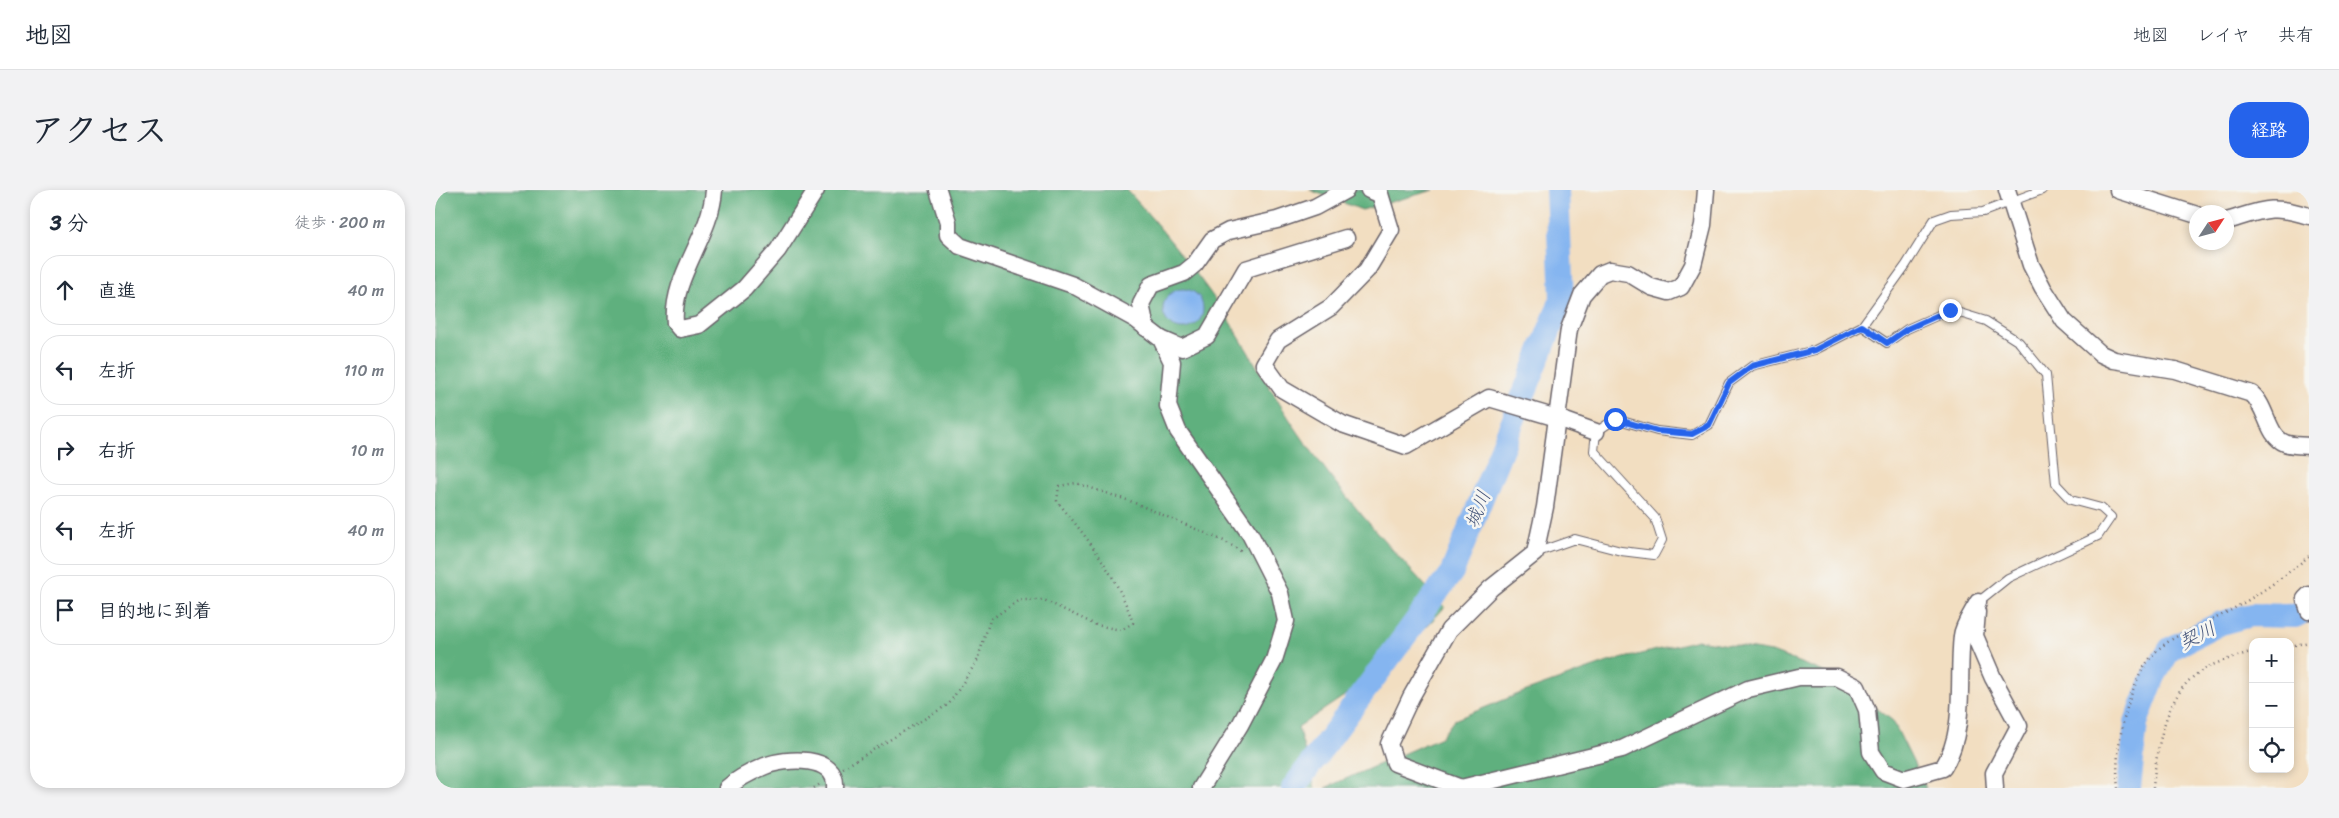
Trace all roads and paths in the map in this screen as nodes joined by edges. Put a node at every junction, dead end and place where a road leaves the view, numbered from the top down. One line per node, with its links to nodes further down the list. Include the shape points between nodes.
1 (714, 190): 2 (street, via 705,232 680,284 673,309 675,323 680,329 699,325 744,289 778,250)
2 (816, 190)
3 (938, 190): 15 (street, via 948,222 948,235 960,246 1073,285 1135,318)
4 (1346, 190): 15 (street, via 1315,207 1229,231 1212,240 1195,264 1184,273 1151,285 1141,304)
5 (1369, 190): 17 (street, via 1380,194 1391,230 1367,270 1331,307 1278,340 1264,364 1282,390 1342,424 1406,446 1489,398)
6 (1706, 190): 17 (street, via 1703,225 1693,265 1681,287 1669,292 1651,287 1628,273 1610,270 1600,274 1582,295 1569,328)
7 (2042, 190): 9 (lane)
8 (2118, 190): 10 (street)
9 (2009, 197): 14 (lane, via 1983,212 1951,214 1934,220); 19 (street, via 2031,265 2043,288 2064,321 2101,354 2114,360 2175,370 2252,394 2261,401 2276,437 2285,444)
10 (2189, 212)
11 (2309, 216): 12 (street, via 2269,208)
12 (2234, 219)
13 (1346, 238): 16 (street, via 1246,269 1207,336 1182,348)
14 (1862, 326): 18 (lane, via 1815,350 1752,366 1729,383 1709,425 1692,434 1657,431 1615,419); 23 (lane, via 1887,343 1907,329 1950,310 1986,321 2019,342 2047,375 2056,484 2071,500 2101,508 2111,517 2098,536 2008,578)
15 (1146, 328): 16 (street)
16 (1161, 339): 29 (street, via 1172,362 1168,406 1178,431 1250,534 1280,593 1286,621 1274,660)
17 (1557, 418): 18 (street); 20 (street)
18 (1597, 432): 20 (lane, via 1594,451 1655,518 1662,540 1654,555 1621,551 1575,539)
19 (2309, 446)
20 (1535, 553): 23 (street, via 1491,588 1449,630 1389,744 1395,763 1461,788 1623,749 1748,689 1799,677 1837,677 1857,687 1867,710 1871,752 1883,771 1904,779 1943,768 1953,752 1960,696 1962,634)
21 (1245, 554): 27 (path, via 1131,500 1076,483 1059,486 1057,501 1100,555 1125,600 1133,623 1121,630 1096,625 1044,600 1019,600 990,620 977,661 949,704)
22 (2309, 556): 31 (path, via 2273,586 2159,648 2134,689 2121,727 2116,770)
23 (1979, 602): 30 (street, via 1975,636 2019,726 1994,773)
24 (2309, 642): 25 (path)
25 (2294, 645)
26 (2249, 653): 32 (path, via 2221,661 2193,677 2179,692 2162,737)
27 (834, 781): 28 (street, via 825,765 795,760 766,766)
28 (727, 788)
29 (1201, 788)
30 (1995, 788)
31 (2118, 788)
32 (2153, 788)

